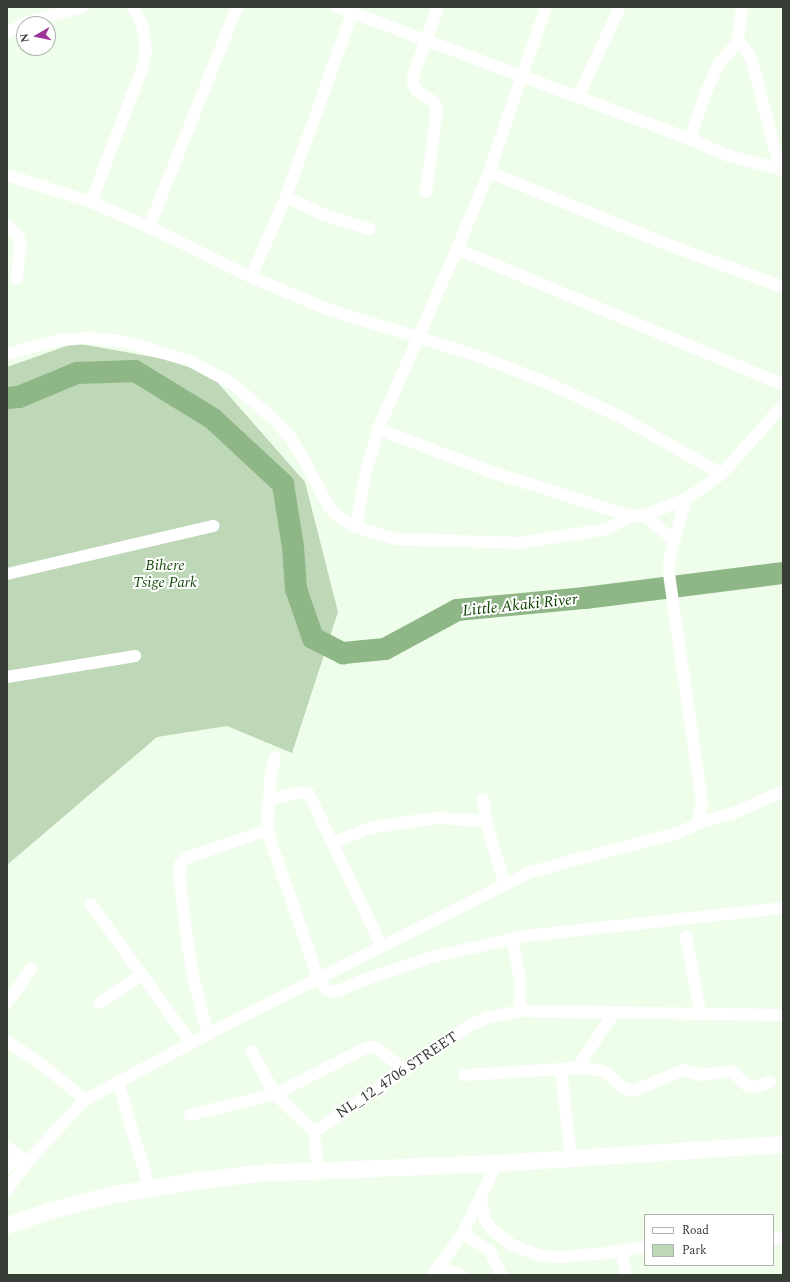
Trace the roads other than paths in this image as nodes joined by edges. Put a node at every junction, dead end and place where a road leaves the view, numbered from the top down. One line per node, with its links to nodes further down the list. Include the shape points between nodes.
1 (83, 7): 10 (street, via 31,21)
2 (133, 7): 21 (street, via 142,24 146,50 143,66)
3 (237, 7): 23 (street)
4 (337, 7): 9 (street)
5 (438, 7): 11 (street)
6 (546, 7): 13 (street)
7 (620, 7): 14 (street)
8 (742, 7): 12 (street)
9 (352, 14): 11 (street); 20 (street)
10 (7, 32)
11 (427, 40): 13 (street); 19 (street, via 413,76 416,90 434,102 437,110)
12 (738, 42): 15 (street, via 720,63 707,90); 16 (street, via 752,60)
13 (523, 77): 14 (street); 17 (street)
14 (578, 97): 15 (street)
15 (690, 139): 16 (street, via 729,156)
16 (782, 169)
17 (489, 172): 25 (street); 28 (street, via 666,244)
18 (7, 174): 21 (street)
19 (426, 192)
20 (286, 197): 24 (street, via 324,215); 26 (street)
21 (91, 202): 23 (street)
22 (7, 226): 27 (street, via 20,244)
23 (149, 226): 26 (street)
24 (370, 229)
25 (458, 249): 29 (street); 31 (street)
26 (251, 277): 29 (street, via 327,308)
27 (17, 279)
28 (783, 287)
29 (419, 337): 33 (street); 34 (street, via 550,384 619,416)
30 (7, 354): 39 (street, via 59,340 85,338 122,341 190,361 233,384 272,418 290,437 304,458 329,507 335,514)
31 (783, 385)
32 (783, 405): 34 (street)
33 (378, 429): 37 (street, via 491,472); 39 (street, via 365,476)
34 (722, 474): 35 (street)
35 (686, 499): 36 (street); 40 (street)
36 (645, 515): 37 (street); 40 (street)
37 (631, 516): 39 (street, via 607,529 520,543 395,539)
38 (214, 526): 41 (street)
39 (356, 527)
40 (674, 540): 49 (street, via 669,573 702,803)
41 (7, 574)
42 (135, 656): 43 (street)
43 (7, 677)
44 (275, 758): 46 (street)
45 (783, 791): 49 (street, via 739,811)
46 (269, 799): 50 (street); 51 (street, via 307,793)
47 (483, 799): 48 (street)
48 (486, 821): 51 (street, via 437,818 414,821 370,828); 52 (street)
49 (697, 824): 52 (street, via 678,833 530,872)
50 (267, 830): 60 (street); 67 (street, via 186,858 180,864 178,874 188,946)
51 (332, 843): 57 (street)
52 (505, 885): 57 (street)
53 (91, 904): 59 (street)
54 (783, 908): 56 (street)
55 (686, 937): 65 (street)
56 (512, 939): 60 (street, via 432,957 332,992 326,989); 63 (street, via 520,979)
57 (381, 945): 60 (street)
58 (31, 970): 61 (street)
59 (141, 975): 62 (street); 69 (street)
60 (318, 978): 67 (street)
61 (7, 1003)
62 (100, 1003)
63 (520, 1011): 64 (street, NL_12_4706 STREET); 72 (street, NL_12_4706 STREET, via 486,1018 469,1026)
64 (614, 1014): 65 (street, NL_12_4706 STREET); 71 (street)
65 (701, 1015): 66 (street, NL_12_4706 STREET)
66 (783, 1015)
67 (208, 1034): 69 (street)
68 (7, 1041): 78 (street, via 44,1066)
69 (190, 1043): 76 (street)
70 (252, 1052): 77 (street)
71 (577, 1068): 73 (street); 75 (street, via 599,1070 622,1087 633,1090 684,1070 700,1075 732,1071 745,1084 756,1087)
72 (405, 1070): 77 (street, via 378,1049 366,1048); 80 (street, NL_12_4706 STREET)
73 (560, 1070): 74 (street); 83 (street)
74 (464, 1075)
75 (770, 1082)
76 (118, 1083): 78 (street); 88 (street)
77 (275, 1094): 79 (street); 80 (street)
78 (85, 1100): 84 (street)
79 (190, 1115)
80 (314, 1132): 87 (street)
81 (783, 1144): 83 (street)
82 (7, 1147): 84 (street)
83 (571, 1158): 85 (street)
84 (23, 1159): 86 (street); 89 (street)
85 (497, 1163): 87 (street); 90 (street)
86 (7, 1167)
87 (318, 1172): 88 (street, via 258,1173)
88 (150, 1188): 91 (street, via 51,1210)
89 (7, 1190)
90 (481, 1199): 92 (street); 94 (street, via 485,1221 495,1232 512,1245 541,1256 561,1257)
91 (7, 1225)
92 (463, 1233): 95 (street); 97 (street, via 490,1251)
93 (644, 1247): 94 (street)
94 (621, 1251): 98 (street)
95 (436, 1271): 96 (street)
96 (461, 1275)
97 (501, 1275)
98 (626, 1275)

